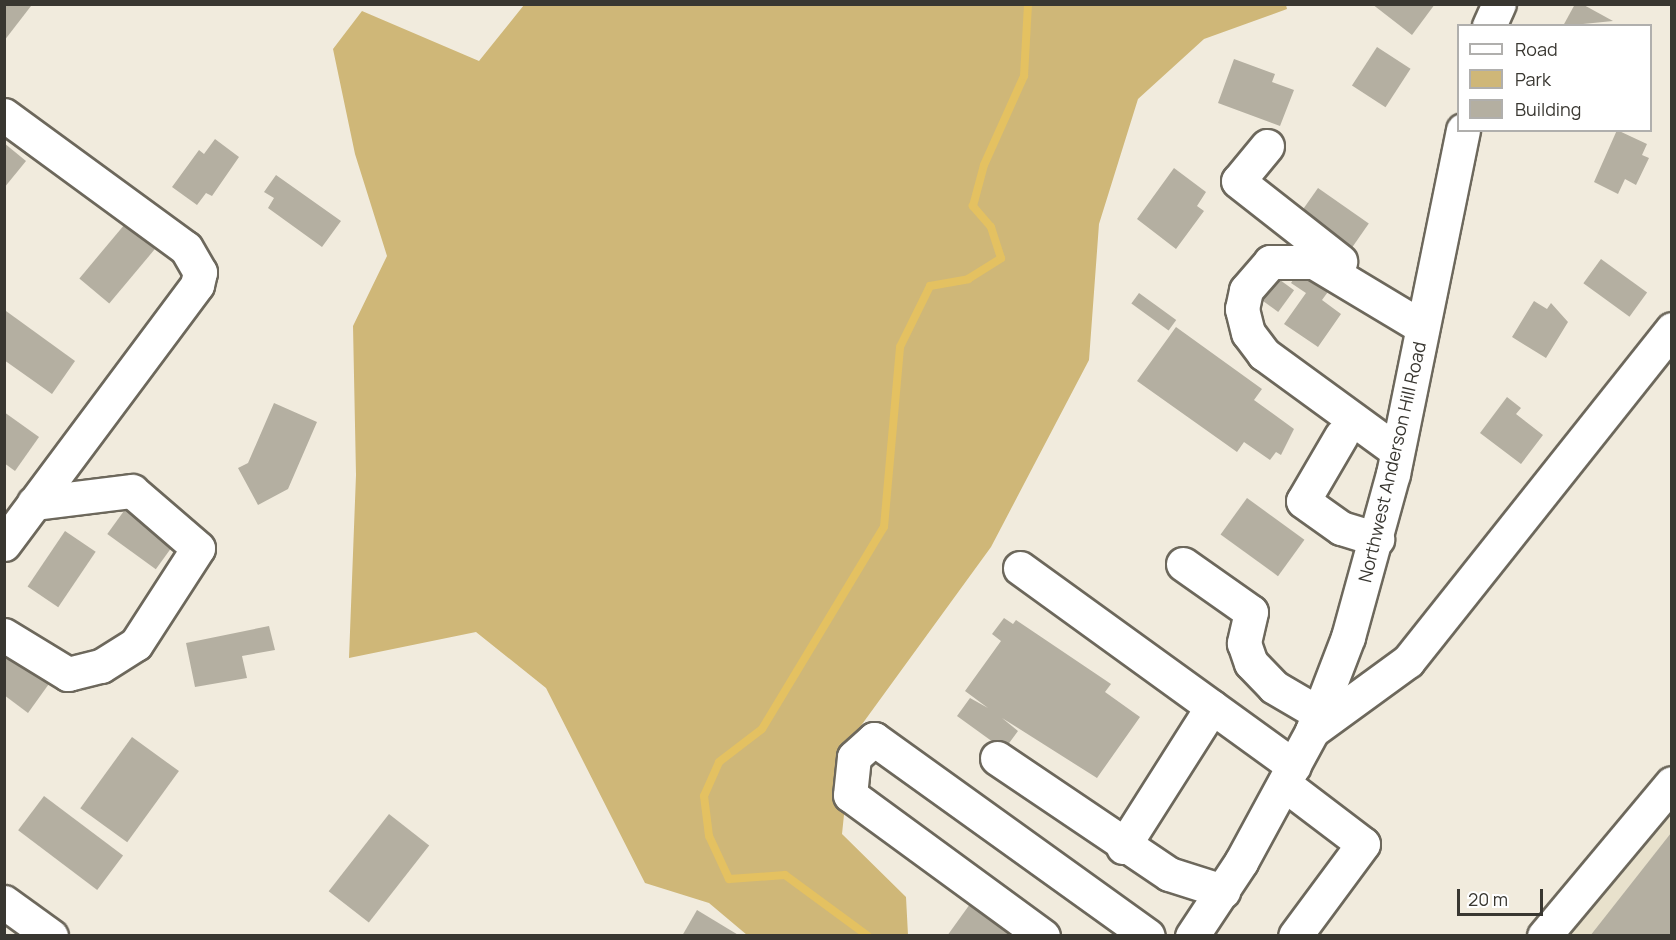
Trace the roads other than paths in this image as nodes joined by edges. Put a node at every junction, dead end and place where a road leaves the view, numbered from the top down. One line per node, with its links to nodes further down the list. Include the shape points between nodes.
1 (1489, 4): 3 (main road)
2 (1500, 4): 4 (main road)
3 (1487, 24)
4 (1488, 24)
5 (4, 115): 12 (main road, via 186,248 200,272 196,285)
6 (1464, 132): 8 (main road, Northwest Anderson Hill Road)
7 (1267, 146): 8 (main road, via 1238,181 1310,242)
8 (1425, 316): 11 (main road, Northwest Anderson Hill Road); 11 (main road, via 1314,262 1270,262 1246,290 1242,309 1248,333 1264,354)
9 (1671, 329): 19 (main road, via 1408,661)
10 (1341, 436): 13 (main road, via 1303,501 1341,528)
11 (1397, 451): 13 (main road, Northwest Anderson Hill Road)
12 (34, 503): 14 (main road); 17 (main road, via 132,491 198,548 136,644 101,666 68,674)
13 (1377, 539): 19 (main road, Northwest Anderson Hill Road)
14 (4, 544)
15 (1183, 564): 19 (main road, via 1251,612 1244,643 1251,663)
16 (1020, 568): 18 (main road)
17 (4, 635)
18 (1212, 707): 21 (main road); 23 (main road)
19 (1316, 723): 21 (main road, Northwest Anderson Hill Road)
20 (997, 758): 23 (main road)
21 (1289, 775): 24 (main road, Northwest Anderson Hill Road); 30 (main road, via 1363,844)
22 (1671, 783): 31 (main road)
23 (1123, 847): 24 (main road, via 1169,874)
24 (1223, 891): 29 (main road, Northwest Anderson Hill Road)
25 (4, 902): 26 (main road)
26 (51, 936)
27 (1043, 936): 28 (main road, via 850,795 854,757 874,739)
28 (1148, 936)
29 (1192, 936)
30 (1294, 936)
31 (1545, 936)

